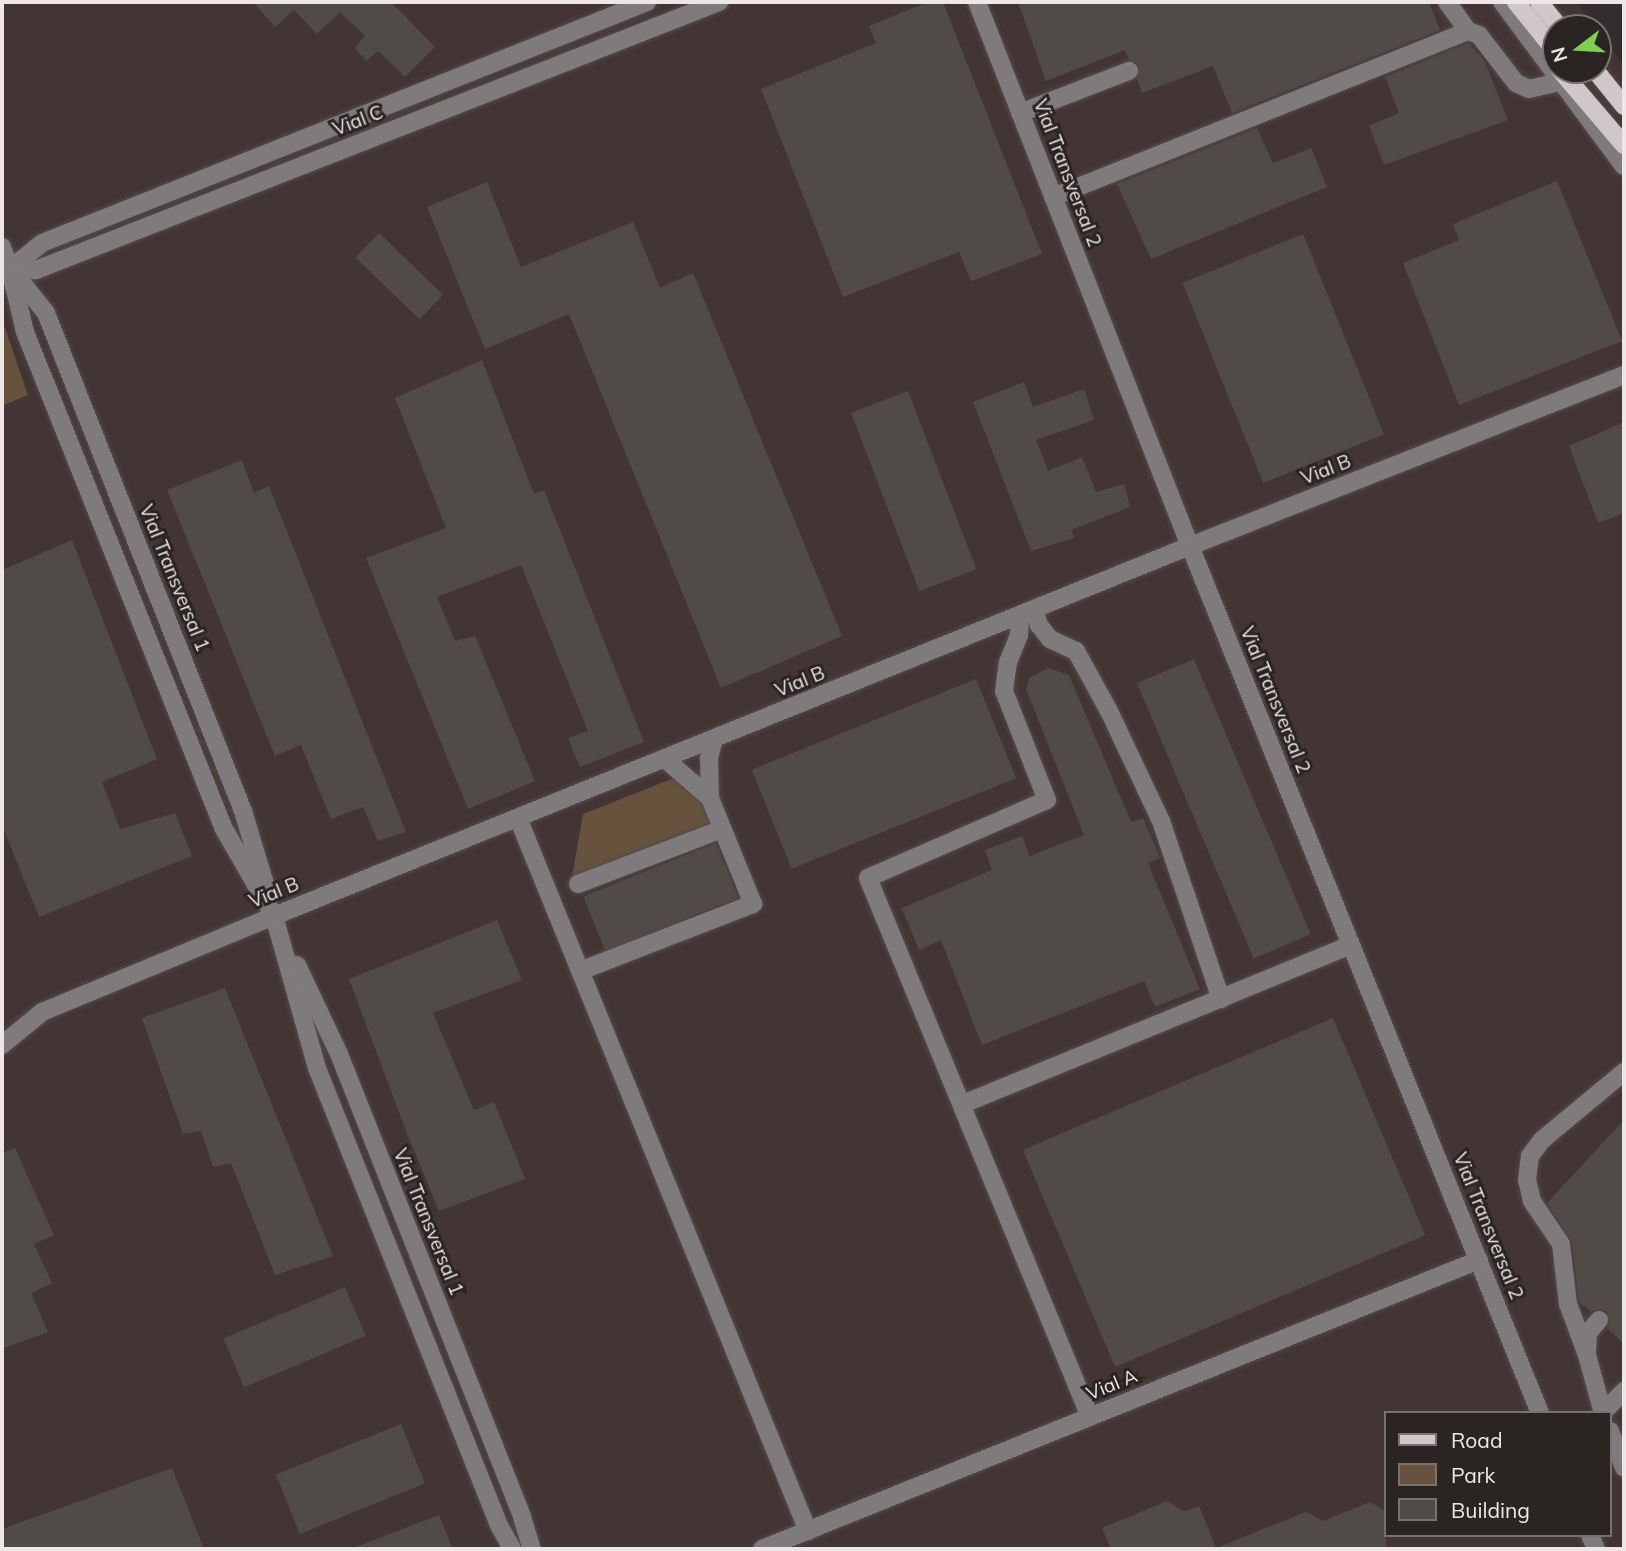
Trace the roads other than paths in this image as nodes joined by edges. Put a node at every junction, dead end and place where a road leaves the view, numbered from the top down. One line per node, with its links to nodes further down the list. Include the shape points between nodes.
1 (647, 2): 23 (street, Vial C, via 42,243)
2 (719, 2): 23 (street, Vial C, via 36,270)
3 (977, 2): 17 (street, Vial Transversal 2)
4 (1447, 2): 7 (street)
5 (1502, 2): 9 (street)
6 (1516, 2): 8 (main road)
7 (1468, 31): 11 (street, via 1479,35 1516,83 1529,89); 21 (street)
8 (1542, 42)
9 (1542, 48)
10 (1129, 71): 17 (street)
11 (1542, 79)
12 (1570, 84): 20 (street)
13 (1573, 84): 19 (main road)
14 (1576, 84): 18 (main road)
15 (1606, 84): 16 (main road)
16 (1624, 106)
17 (1020, 113): 21 (street, Vial Transversal 2)
18 (1624, 133)
19 (1624, 145)
20 (1624, 166)
21 (1053, 197): 25 (street, Vial Transversal 2)
22 (2, 247): 23 (street, Vial Transversal 1)
23 (6, 268): 33 (street, Vial Transversal 1, via 28,339 224,829); 33 (street, Vial Transversal 1, via 46,313 243,811)
24 (1624, 375): 25 (street, Vial B)
25 (1190, 546): 26 (street, Vial B); 34 (street, Vial Transversal 2)
26 (1027, 614): 27 (street, Vial B); 36 (street, via 1050,639 1076,651 1109,711 1161,821); 39 (street, via 1008,662 1004,691 1047,800 868,878)
27 (714, 739): 28 (street, Vial B); 29 (street, via 709,758)
28 (665, 759): 29 (street); 30 (street, Vial B)
29 (710, 798): 31 (street)
30 (518, 818): 33 (street, Vial B); 35 (street)
31 (722, 829): 32 (street); 35 (street, via 753,904)
32 (578, 884)
33 (274, 916): 37 (street, Vial B, via 42,1012); 51 (street, Vial Transversal 1, via 317,1068); 52 (street, Vial Transversal 1, via 339,1055)
34 (1351, 945): 36 (street); 40 (street, Vial Transversal 2)
35 (580, 971): 50 (street)
36 (1221, 999): 39 (street)
37 (2, 1045)
38 (1624, 1072): 42 (street, via 1542,1140 1530,1156 1527,1180 1532,1201 1560,1244 1568,1304)
39 (963, 1104): 47 (street)
40 (1479, 1260): 44 (street, Vial Transversal 2); 47 (street, Vial A)
41 (1599, 1320): 42 (street, via 1588,1333)
42 (1587, 1355): 45 (street)
43 (1624, 1391): 46 (street)
44 (1540, 1411)
45 (1603, 1411)
46 (1604, 1411)
47 (1090, 1417): 50 (street, Vial A)
48 (1612, 1436): 49 (street)
49 (1624, 1464)
50 (808, 1531): 53 (street, Vial A)
51 (512, 1549)
52 (532, 1549)
53 (762, 1549)

